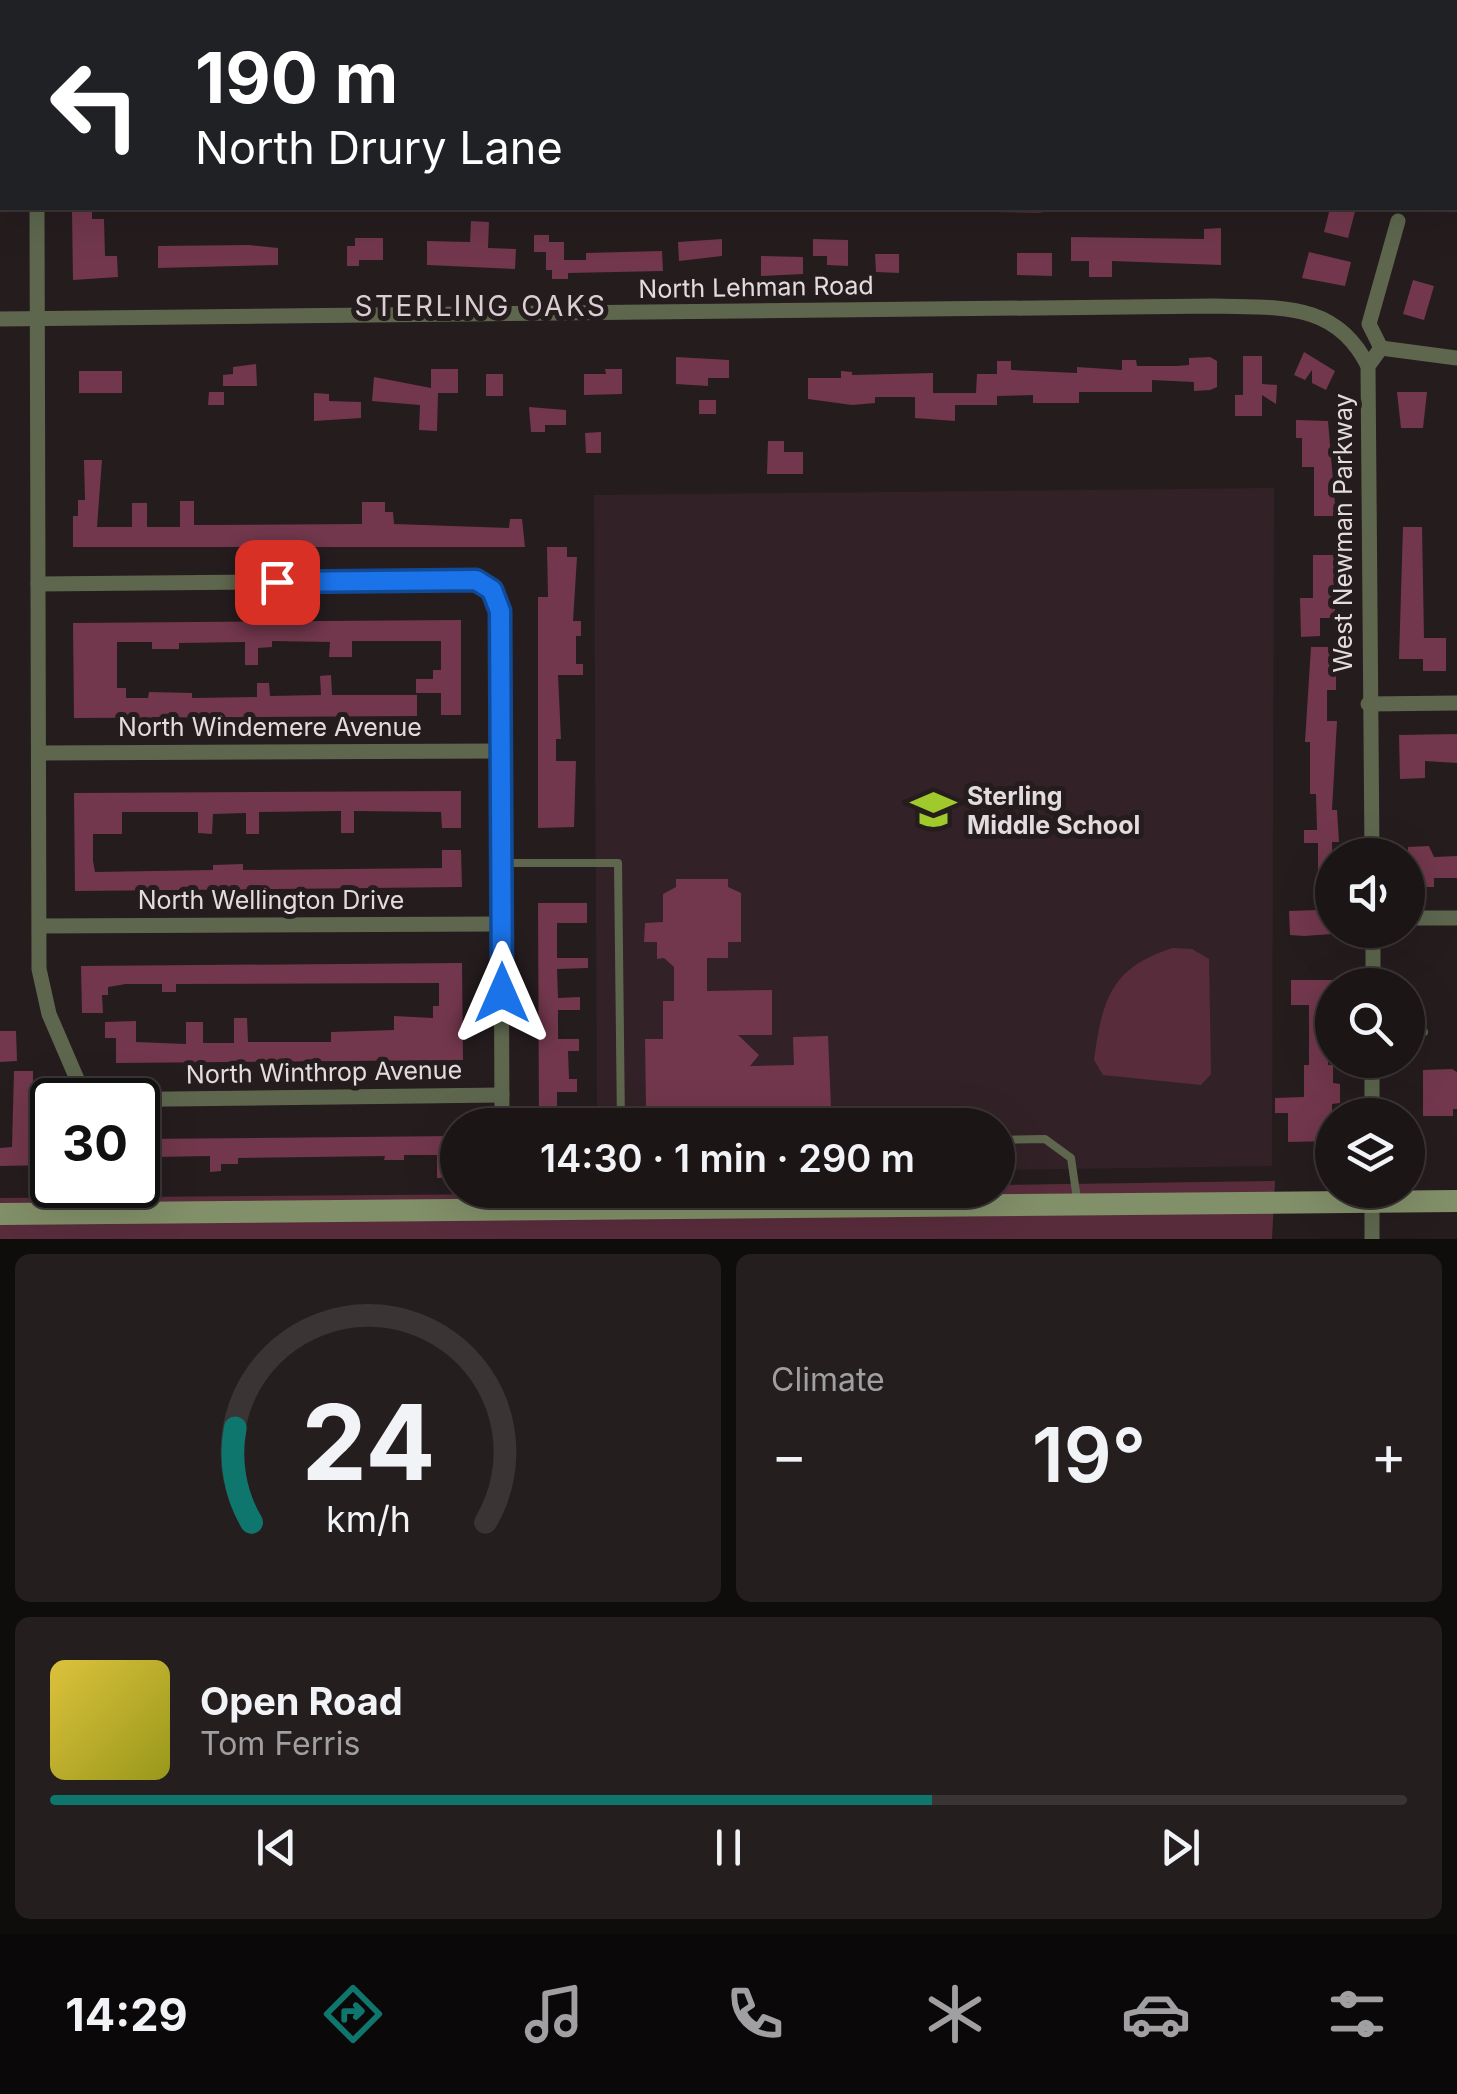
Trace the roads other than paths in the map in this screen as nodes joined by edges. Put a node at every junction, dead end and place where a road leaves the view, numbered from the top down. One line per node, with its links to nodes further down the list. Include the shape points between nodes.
1 (37, 210): 3 (street)
2 (1398, 221): 5 (street, via 1369,324)
3 (37, 318): 4 (street, North Lehman Road); 7 (street, North Lehman Road, via 1246,307 1324,316 1347,332); 8 (street)
4 (0, 319)
5 (1381, 348): 6 (street); 7 (street, West Newman Parkway)
6 (1457, 358)
7 (1368, 366): 10 (street, West Newman Parkway)
8 (38, 584): 11 (street, via 476,580 492,590 500,611); 12 (street)
9 (1457, 702): 10 (street)
10 (1368, 704): 13 (street, West Newman Parkway)
11 (500, 751): 12 (street, North Windemere Avenue); 14 (street)
12 (39, 754): 18 (street)
13 (1372, 838)
14 (501, 863): 17 (street); 23 (lane, via 618,863)
15 (1425, 918): 16 (street)
16 (1457, 918)
17 (502, 924): 18 (street, North Wellington Drive); 20 (street)
18 (40, 926): 19 (street, via 39,970)
19 (77, 1078)
20 (502, 1095): 21 (street, North Winthrop Avenue); 22 (street)
21 (160, 1099)
22 (502, 1108)
23 (621, 1108)
24 (1015, 1140): 30 (lane, via 1045,1139 1071,1158)
25 (1315, 1198): 30 (main road)
26 (1425, 1199): 27 (main road)
27 (1457, 1201)
28 (440, 1203): 33 (main road)
29 (1015, 1203): 30 (main road)
30 (1078, 1204)
31 (92, 1208): 33 (street)
32 (1372, 1208): 35 (street)
33 (92, 1213): 34 (main road)
34 (0, 1214)
35 (1372, 1239)

